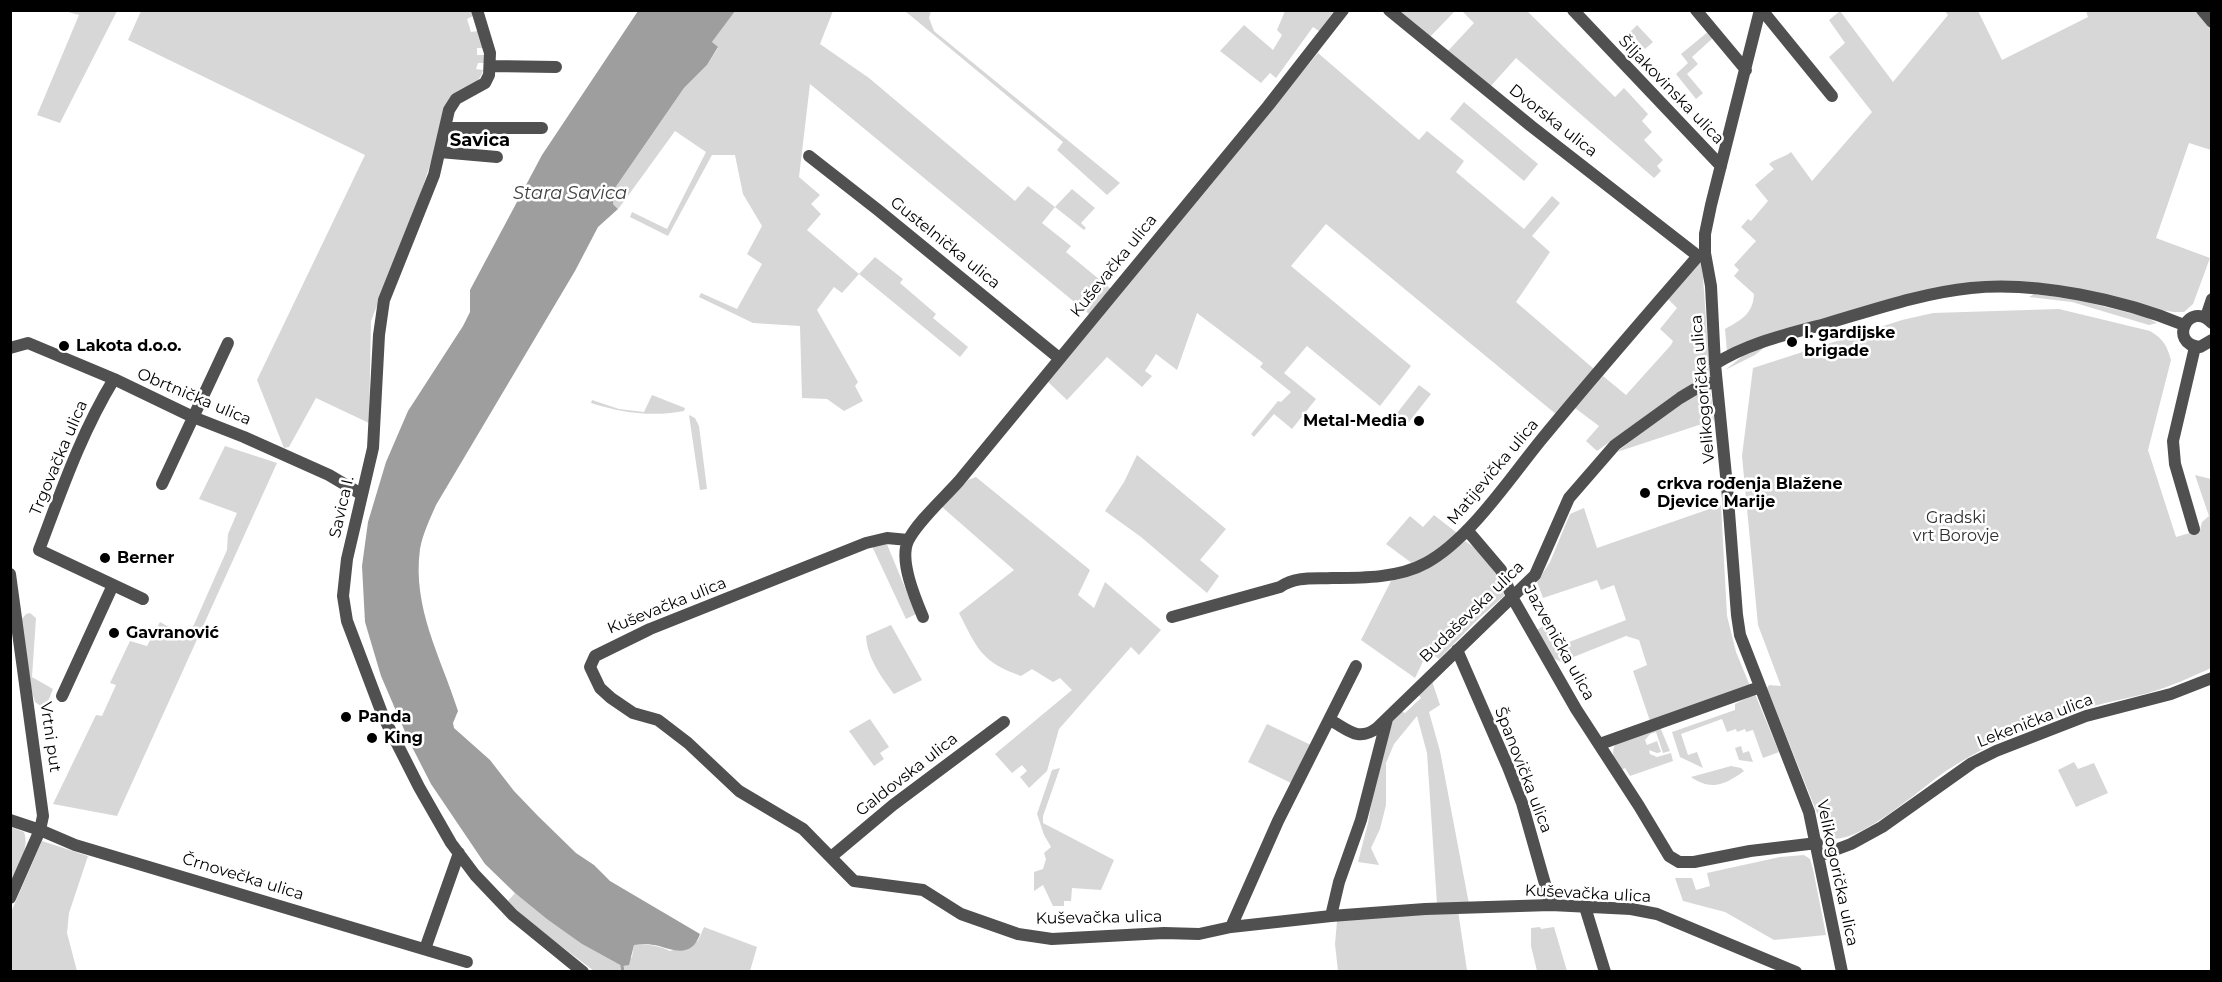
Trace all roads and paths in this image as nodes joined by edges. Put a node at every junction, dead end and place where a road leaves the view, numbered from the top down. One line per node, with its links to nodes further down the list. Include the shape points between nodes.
1 (477, 10): 9 (street)
2 (1343, 10): 27 (street, Kuševačka ulica)
3 (1389, 10): 19 (street, Dvorska ulica, via 1531,126)
4 (1573, 10): 18 (street, Šiljakovinska ulica)
5 (1695, 10): 11 (street)
6 (2202, 10): 8 (street)
7 (1760, 11): 11 (street, Velikogorička ulica); 12 (street)
8 (2211, 22)
9 (491, 66): 10 (street); 13 (street, Savica I., via 485,83 453,102)
10 (556, 67)
11 (1746, 70): 18 (street, Velikogorička ulica)
12 (1832, 96)
13 (445, 128): 14 (street); 15 (street, Savica I.)
14 (542, 128)
15 (440, 152): 17 (street); 33 (street, Savica I., via 384,300 373,448)
16 (809, 156): 27 (street, Gustelnička ulica)
17 (497, 157)
18 (1721, 166): 19 (street, Velikogorička ulica)
19 (1701, 254): 28 (street, Velikogorička ulica, via 1711,286); 35 (street, Matijevička ulica)
20 (2211, 299): 21 (street)
21 (2209, 320): 22 (street, via 2196,316)
22 (2184, 325): 25 (street, via 2184,339); 28 (street, via 2073,294 1977,287 1830,322 1739,351)
23 (228, 343): 31 (street)
24 (2210, 343): 25 (street)
25 (2195, 347): 34 (street, via 2173,441 2175,464)
26 (10, 348): 29 (street, Obrtnička ulica, via 28,343)
27 (1059, 358): 36 (street, Kuševačka ulica)
28 (1715, 364): 30 (street, Velikogorička ulica)
29 (114, 380): 31 (street, Obrtnička ulica); 38 (street, Trgovačka ulica, via 95,410 39,550)
30 (1716, 381): 39 (street, Budaševska ulica, via 1680,398 1615,445 1569,498 1535,575); 46 (street, Velikogorička ulica, via 1737,615 1743,646)
31 (193, 417): 32 (street); 33 (street, Obrtnička ulica, via 329,475)
32 (162, 484)
33 (361, 494): 55 (street, Savica I., via 344,578 347,621 398,747)
34 (2194, 529)
35 (1467, 530): 39 (street, Jazvenička ulica, via 1494,560); 42 (street, Matijevička ulica, via 1436,558 1414,569 1379,576 1292,580 1280,587)
36 (908, 540): 41 (street, via 910,579); 56 (street, Kuševačka ulica, via 887,538 866,543 650,629 604,650 591,662 596,681 611,698 633,713 658,720 688,742 733,786 803,829)
37 (10, 574): 53 (street, Vrtni put, via 39,775 43,816)
38 (113, 585): 40 (street); 47 (street)
39 (1512, 597): 43 (street, Budaševska ulica); 51 (street, Jazvenička ulica)
40 (143, 599)
41 (923, 616)
42 (1172, 617)
43 (1457, 650): 48 (street, Budaševska ulica); 59 (street, Španovička ulica, via 1515,785)
44 (1356, 666): 49 (street)
45 (2211, 678): 57 (street, Lekenička ulica, via 2171,694 2086,717 1996,751 1972,763 1882,827)
46 (1760, 687): 51 (street); 54 (street, Velikogorička ulica, via 1809,812)
47 (62, 696)
48 (1387, 718): 49 (street, Budaševska ulica, via 1364,736); 61 (street)
49 (1330, 720): 62 (street, via 1278,821)
50 (1004, 722): 56 (street, Galdovska ulica)
51 (1600, 744): 54 (street, Jazvenička ulica, via 1674,860 1694,862)
52 (10, 820): 53 (street, Črnovečka ulica)
53 (40, 830): 58 (street, Vrtni put); 63 (street, Črnovečka ulica, via 75,845)
54 (1816, 843): 57 (street, Velikogorička ulica)
55 (459, 853): 63 (street); 65 (street, Savica I., via 513,915)
56 (831, 856): 62 (street, Kuševačka ulica, via 854,881 923,890 962,914 1036,938 1199,934)
57 (1819, 856): 68 (street, Velikogorička ulica)
58 (10, 898)
59 (1551, 905): 60 (street, Kuševačka ulica); 61 (street, Kuševačka ulica)
60 (1585, 907): 66 (street); 67 (street, Kuševačka ulica, via 1638,910 1669,917)
61 (1331, 916): 62 (street, Kuševačka ulica)
62 (1231, 927)
63 (425, 949): 64 (street, Črnovečka ulica)
64 (467, 962)
65 (584, 972)
66 (1605, 972)
67 (1796, 972)
68 (1842, 972)

